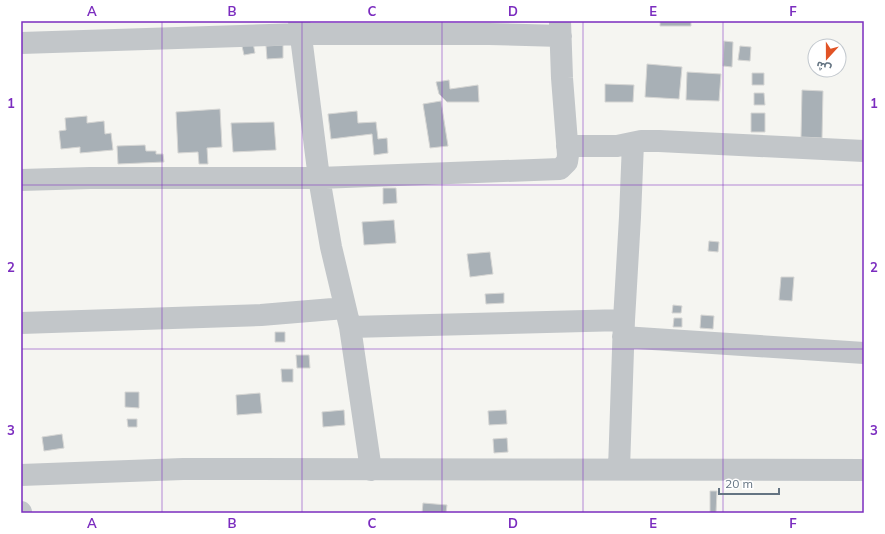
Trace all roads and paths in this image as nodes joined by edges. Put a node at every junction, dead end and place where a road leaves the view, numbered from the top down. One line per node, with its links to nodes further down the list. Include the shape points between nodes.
1 (300, 28): 2 (street, via 489,34); 3 (street); 7 (street)
2 (561, 28): 5 (street)
3 (21, 43)
4 (633, 143): 5 (street, via 617,146); 6 (street, via 659,141); 11 (street)
5 (567, 146): 7 (street, via 567,162 560,169)
6 (864, 151)
7 (319, 178): 8 (street); 9 (street, via 331,247)
8 (21, 180)
9 (348, 317): 10 (street, via 261,315); 11 (street); 14 (street)
10 (21, 323)
11 (624, 329): 12 (street); 13 (street)
12 (864, 353)
13 (619, 469): 14 (street); 15 (street)
14 (371, 470): 16 (street, via 183,469)
15 (864, 470)
16 (21, 475)

